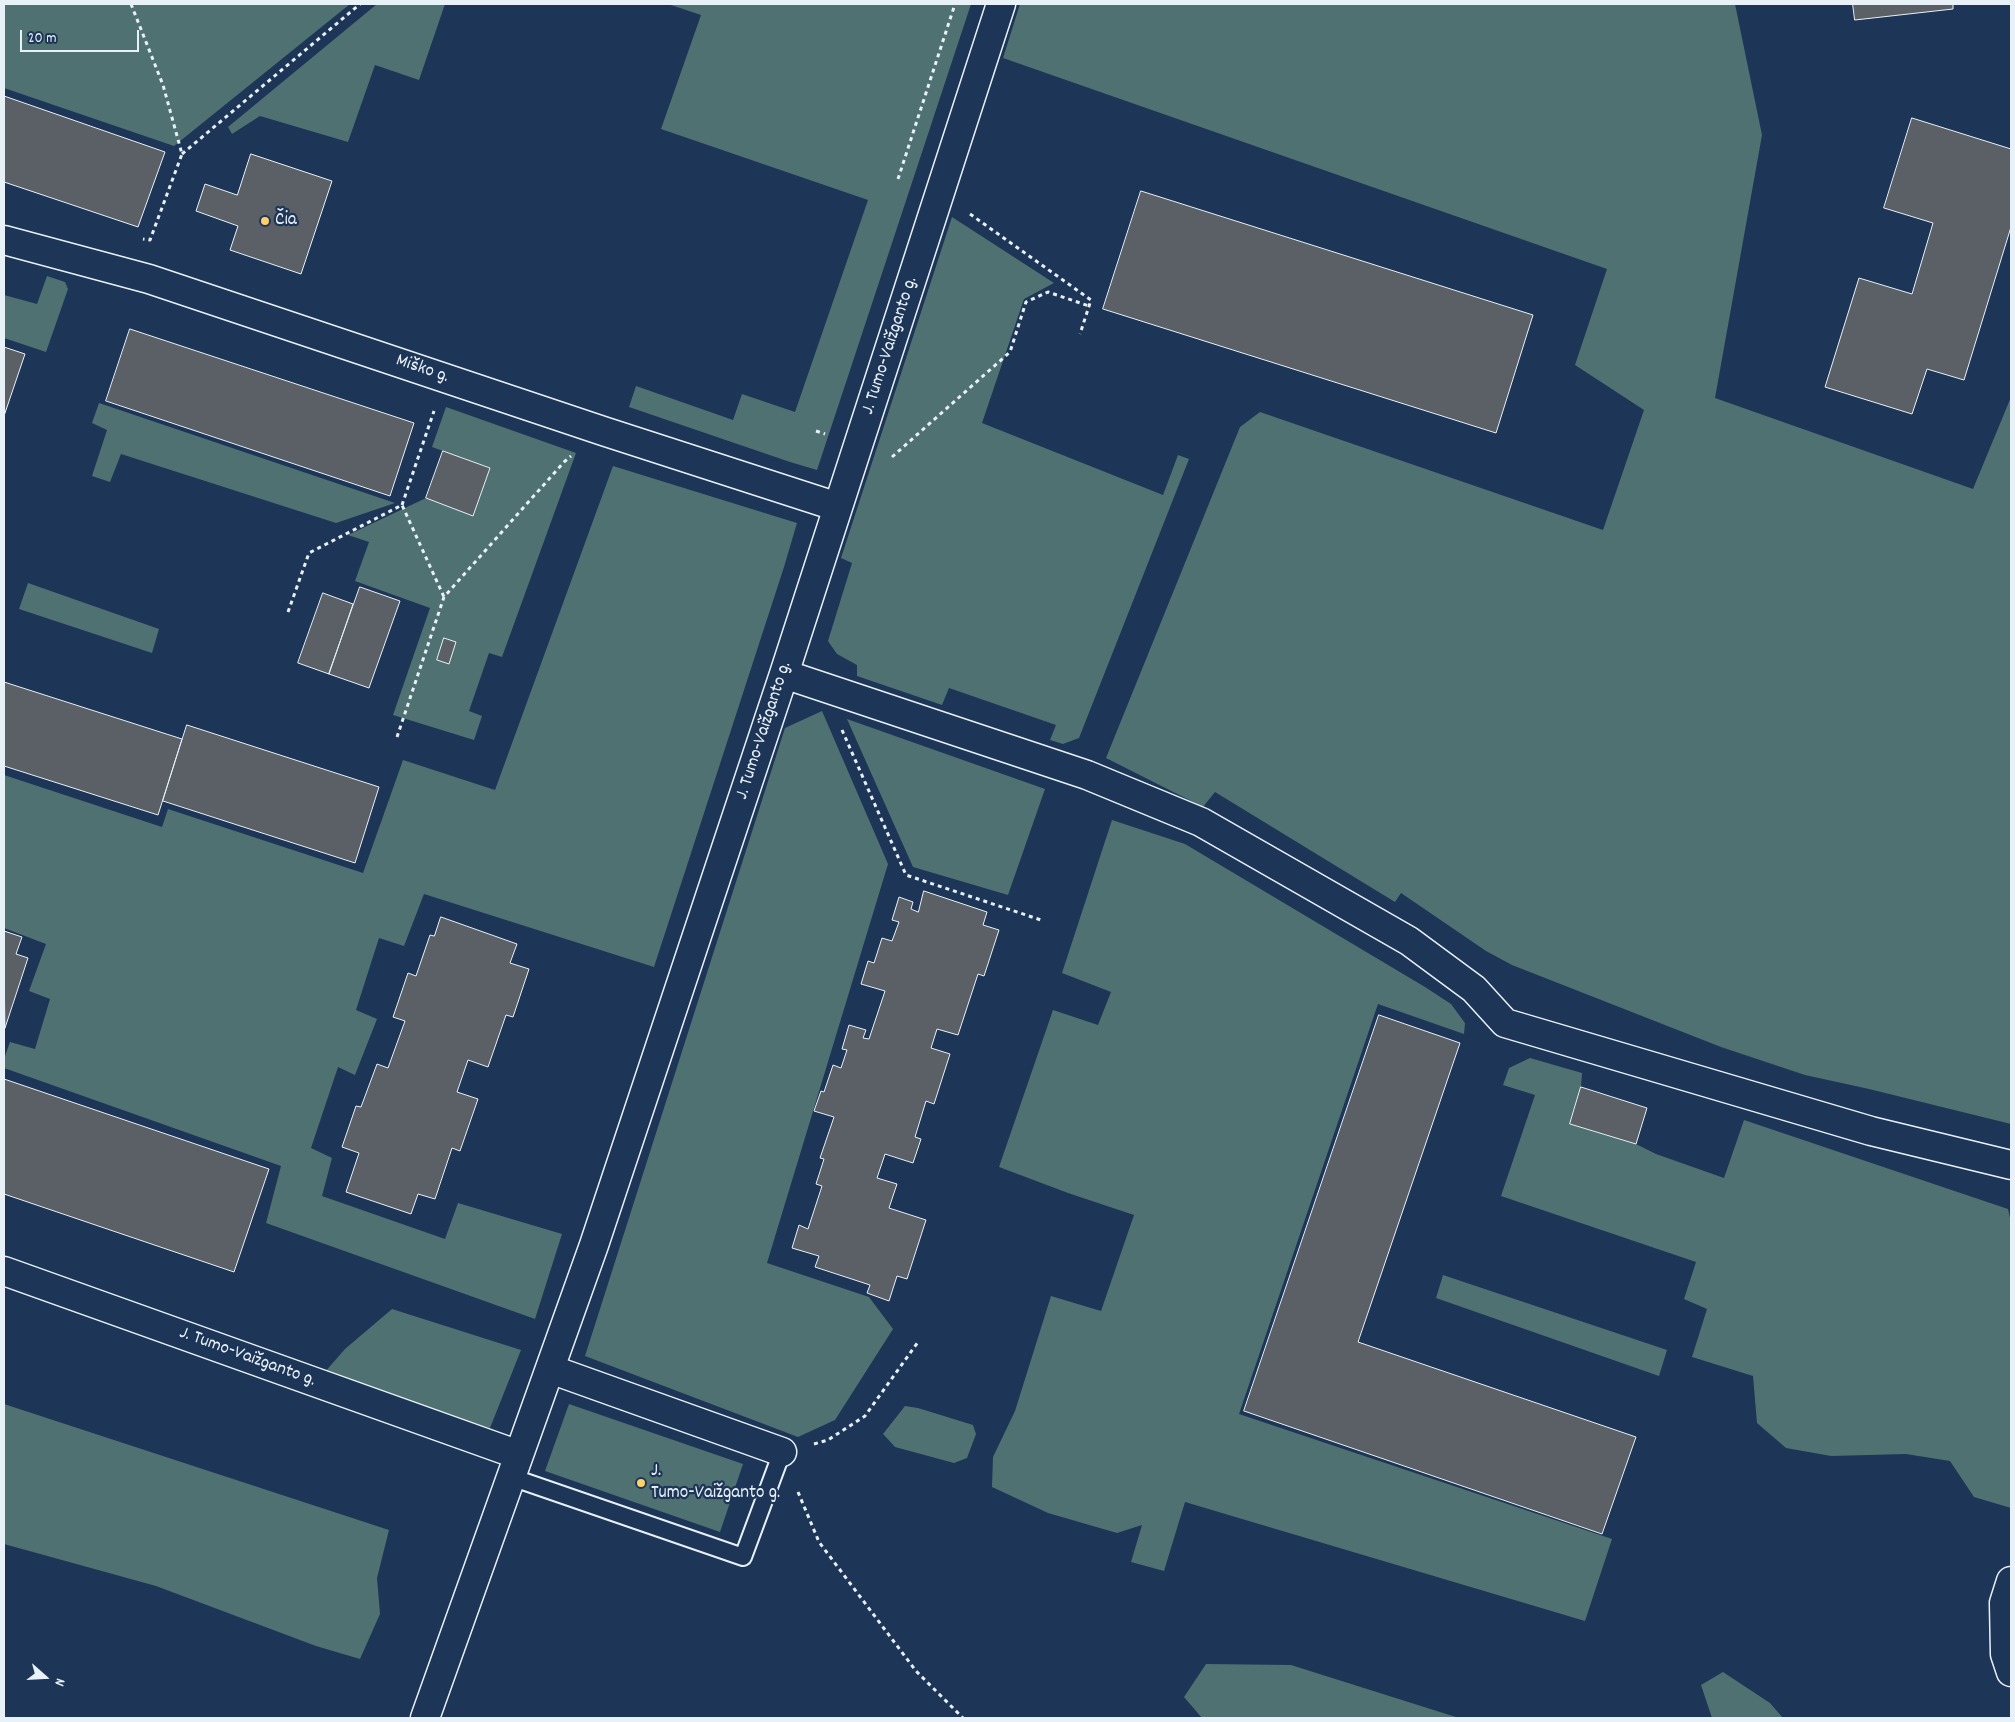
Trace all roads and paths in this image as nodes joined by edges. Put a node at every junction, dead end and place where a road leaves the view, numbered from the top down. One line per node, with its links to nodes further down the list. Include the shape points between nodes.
1 (131, 4): 5 (path, via 163,85)
2 (360, 4): 5 (path)
3 (955, 4): 6 (path)
4 (1001, 4): 7 (street, J. Tumo-Vaižganto g.)
5 (182, 154): 9 (path, via 150,240 122,237)
6 (898, 179)
7 (940, 194): 10 (path, via 1092,300); 15 (street, J. Tumo-Vaižganto g.)
8 (4, 240): 9 (street, Miško g.)
9 (112, 268): 12 (street, Miško g.)
10 (1089, 306): 11 (path); 15 (path, via 1048,292 1026,302 1010,352 892,457)
11 (1080, 334)
12 (445, 378): 13 (street, Miško g.); 16 (path)
13 (603, 431): 17 (street, Miško g.); 18 (path, via 564,462)
14 (816, 431): 15 (path)
15 (858, 446): 17 (street, J. Tumo-Vaižganto g.)
16 (402, 505): 18 (path); 19 (path, via 310,553)
17 (838, 507): 20 (street, J. Tumo-Vaižganto g.)
18 (444, 597): 22 (path)
19 (288, 612)
20 (784, 674): 21 (street); 27 (street, J. Tumo-Vaižganto g.)
21 (839, 692): 23 (path, via 833,709 906,875); 24 (street, via 1087,776 1201,822 1409,941 1474,989 1505,1023 1871,1131)
22 (397, 737)
23 (1044, 921)
24 (2011, 1165)
25 (4, 1271): 29 (street, J. Tumo-Vaižganto g.)
26 (918, 1342): 28 (path, via 866,1416 828,1440)
27 (550, 1370): 28 (street); 29 (street, J. Tumo-Vaižganto g.)
28 (782, 1452): 29 (lane, via 743,1557); 33 (path, via 819,1542 916,1671)
29 (515, 1466): 32 (street, J. Tumo-Vaižganto g.)
30 (2011, 1581): 31 (street, via 2004,1603 2005,1654)
31 (2011, 1672)
32 (426, 1718)
33 (963, 1718)

